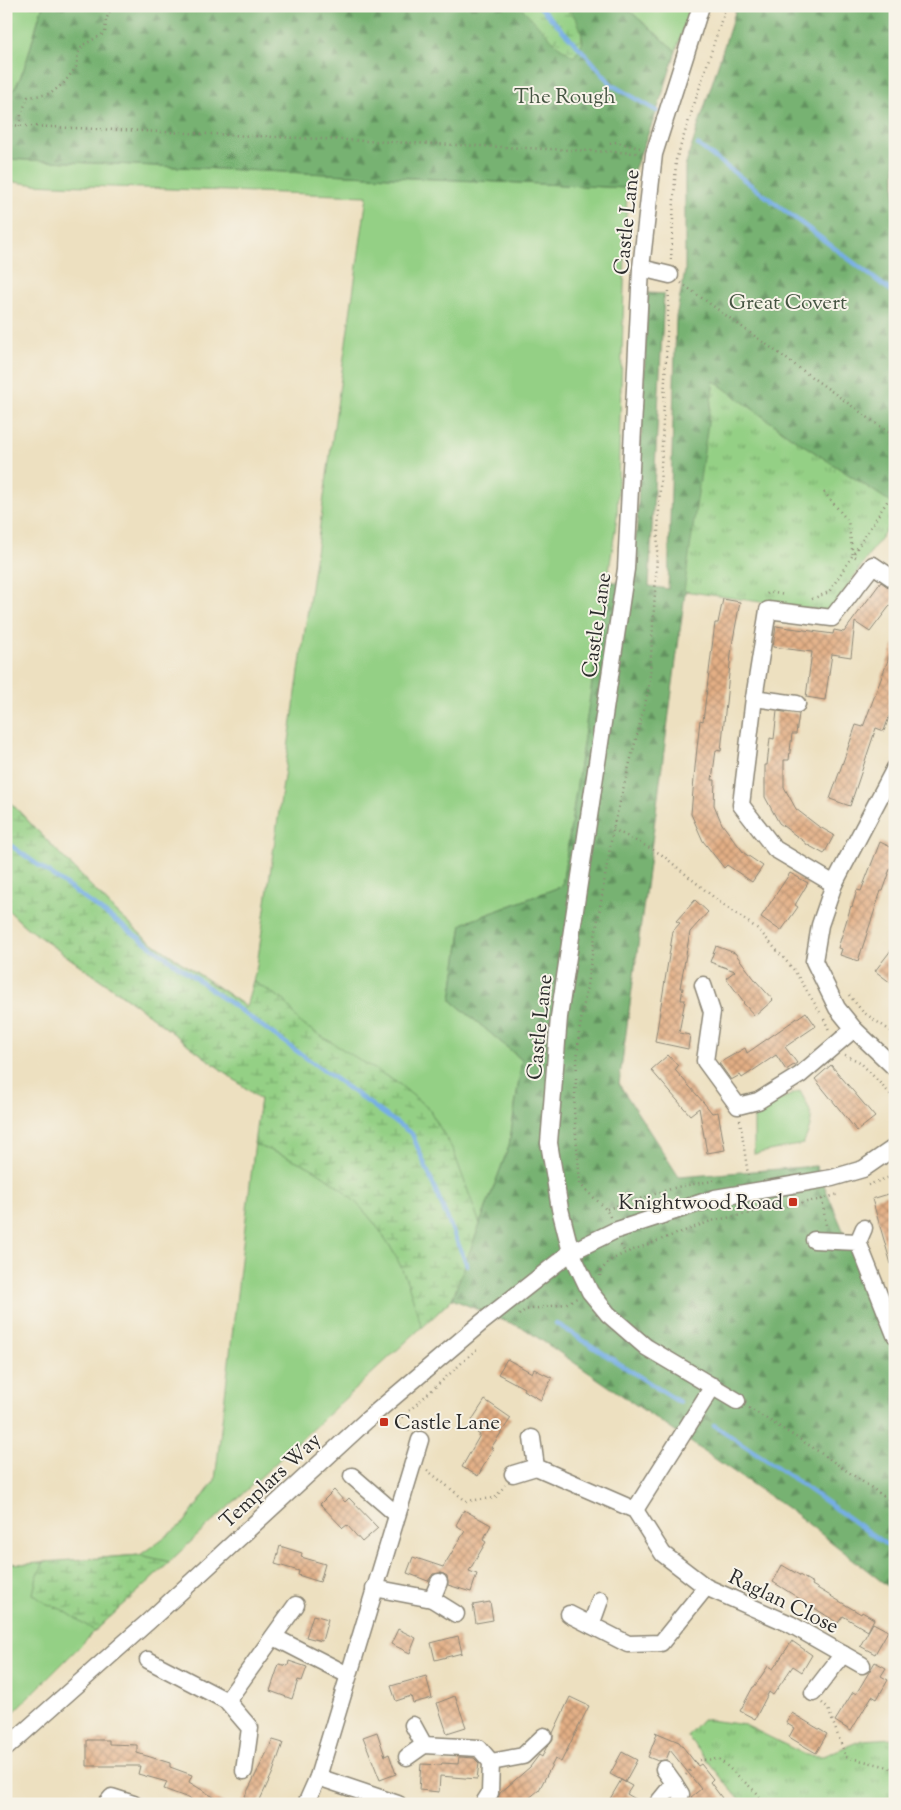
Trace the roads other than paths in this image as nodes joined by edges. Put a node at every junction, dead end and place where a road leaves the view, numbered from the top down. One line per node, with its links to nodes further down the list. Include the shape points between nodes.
1 (702, 6): 2 (street, Castle Lane, via 652,154)
2 (641, 268): 3 (street); 14 (street, Castle Lane, via 626,569 559,1017 549,1143)
3 (670, 275)
4 (895, 580): 5 (street, via 874,565 832,618 768,610)
5 (754, 698): 6 (street); 8 (street, via 741,805 776,850)
6 (797, 704)
7 (894, 770): 8 (street)
8 (834, 884): 10 (street, via 820,925 814,961 837,1008)
9 (703, 985): 10 (street, via 712,1012 705,1061 738,1106 758,1101 800,1075)
10 (854, 1029): 11 (street)
11 (895, 1068)
12 (895, 1147): 14 (street, via 863,1169 832,1178 715,1198 614,1230)
13 (821, 1240): 15 (street, via 861,1235)
14 (570, 1252): 16 (street, via 590,1292 608,1314 646,1347); 44 (street, Templars Way, via 368,1419)
15 (895, 1335)
16 (713, 1386): 17 (street); 23 (street)
17 (737, 1401)
18 (532, 1438): 20 (street)
19 (420, 1440): 24 (street)
20 (536, 1467): 21 (street); 23 (street)
21 (513, 1474)
22 (352, 1476): 24 (street)
23 (635, 1510): 26 (street, Raglan Close, via 663,1554)
24 (396, 1514): 27 (street)
25 (439, 1582): 28 (street)
26 (706, 1587): 33 (street, Raglan Close, via 661,1643 628,1644); 35 (street, Raglan Close, via 790,1624)
27 (374, 1588): 28 (street); 38 (street)
28 (432, 1599): 31 (street)
29 (600, 1600): 33 (street)
30 (296, 1605): 34 (street)
31 (456, 1614)
32 (569, 1614): 33 (street, Raglan Close)
33 (591, 1625)
34 (274, 1637): 38 (street); 40 (street)
35 (843, 1654): 37 (street, Raglan Close); 39 (street, Raglan Close)
36 (148, 1660): 40 (street)
37 (862, 1665)
38 (348, 1675): 49 (street)
39 (812, 1693)
40 (227, 1702): 48 (street, via 250,1728)
41 (413, 1725): 43 (street)
42 (544, 1736): 46 (street, via 523,1756)
43 (424, 1745): 45 (street); 46 (street, via 480,1748)
44 (6, 1748)
45 (407, 1757)
46 (491, 1762): 54 (street, via 490,1793)
47 (664, 1769): 55 (street, via 678,1787)
48 (244, 1772)
49 (318, 1777): 52 (street); 53 (street)
50 (106, 1804): 51 (street, via 112,1797)
51 (134, 1804)
52 (306, 1804)
53 (398, 1804)
54 (483, 1804)
55 (657, 1804)

